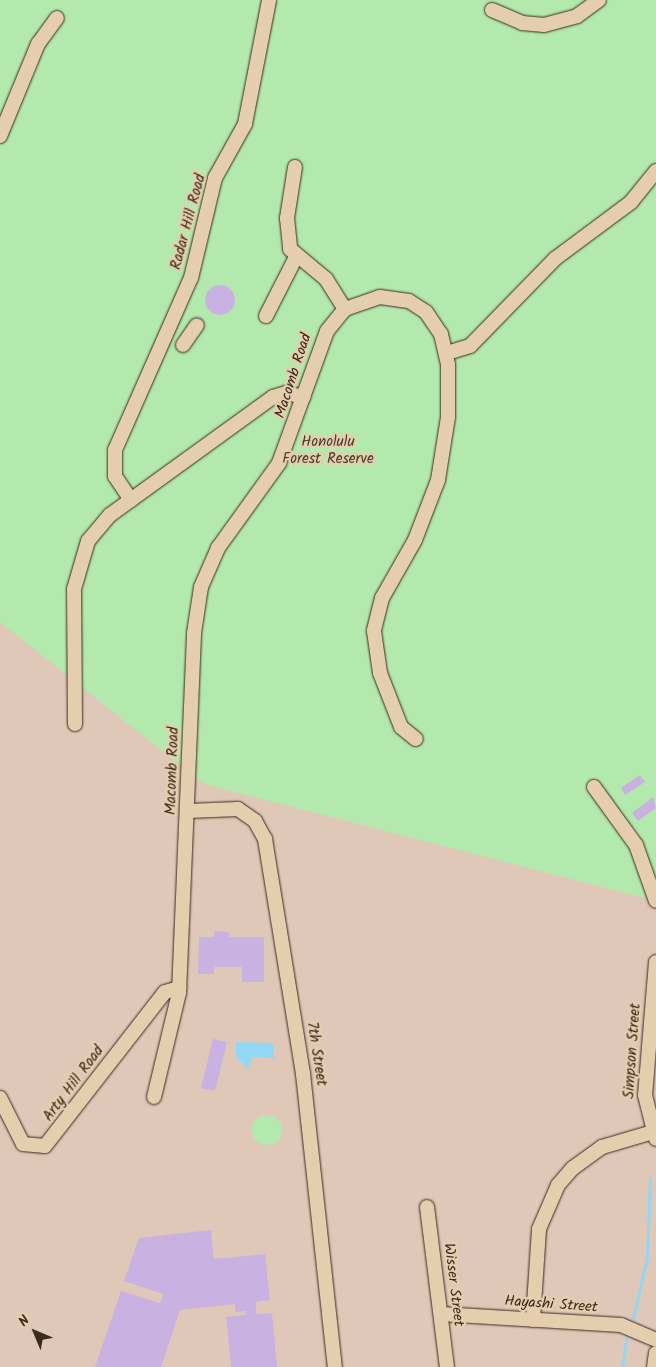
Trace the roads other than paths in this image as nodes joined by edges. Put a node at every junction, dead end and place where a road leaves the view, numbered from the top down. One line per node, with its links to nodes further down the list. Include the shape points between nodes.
1 (269, 0): 11 (street, Radar Hill Road, via 245,124 215,178 196,265)
2 (599, 0): 3 (street, via 577,16 544,25 511,20)
3 (492, 10)
4 (57, 18): 5 (street, via 38,44)
5 (0, 136)
6 (295, 167): 8 (street, via 286,233)
7 (656, 171): 13 (street, via 631,202 556,258 470,346)
8 (296, 257): 9 (street, via 326,279); 10 (street)
9 (345, 309): 13 (street, Macomb Road, via 380,296 409,301 432,318); 14 (street, Macomb Road, via 327,330)
10 (266, 316)
11 (167, 335): 12 (street); 15 (street, Radar Hill Road, via 113,457 115,476)
12 (190, 335)
13 (447, 353): 17 (street, Macomb Road, via 448,417 438,480 415,540 382,598 374,632 377,663 393,707 404,731)
14 (304, 397): 15 (street, via 286,393 273,397); 19 (street, Macomb Road, via 279,463 218,548 201,587 194,633)
15 (131, 500): 16 (street, via 95,531 76,569)
16 (75, 724)
17 (416, 739)
18 (594, 787): 20 (street, via 636,845)
19 (188, 810): 22 (street, Macomb Road); 31 (street, 7th Street, via 238,809 256,821 265,839 303,1074)
20 (656, 901)
21 (656, 962): 25 (street, Simpson Street, via 645,1090)
22 (179, 988): 23 (street, Macomb Road); 24 (street, Arty Hill Road, via 165,992 45,1146 32,1149 22,1144)
23 (154, 1097)
24 (0, 1098)
25 (654, 1136): 28 (street, via 602,1147 577,1164 558,1185 539,1229)
26 (427, 1207): 27 (street, Wisser Street)
27 (440, 1314): 28 (street, Hayashi Street); 32 (street, Wisser Street)
28 (533, 1320): 29 (street, Hayashi Street, via 621,1325)
29 (656, 1340)
30 (656, 1353): 33 (street)
31 (335, 1367)
32 (447, 1367)
33 (654, 1367)

